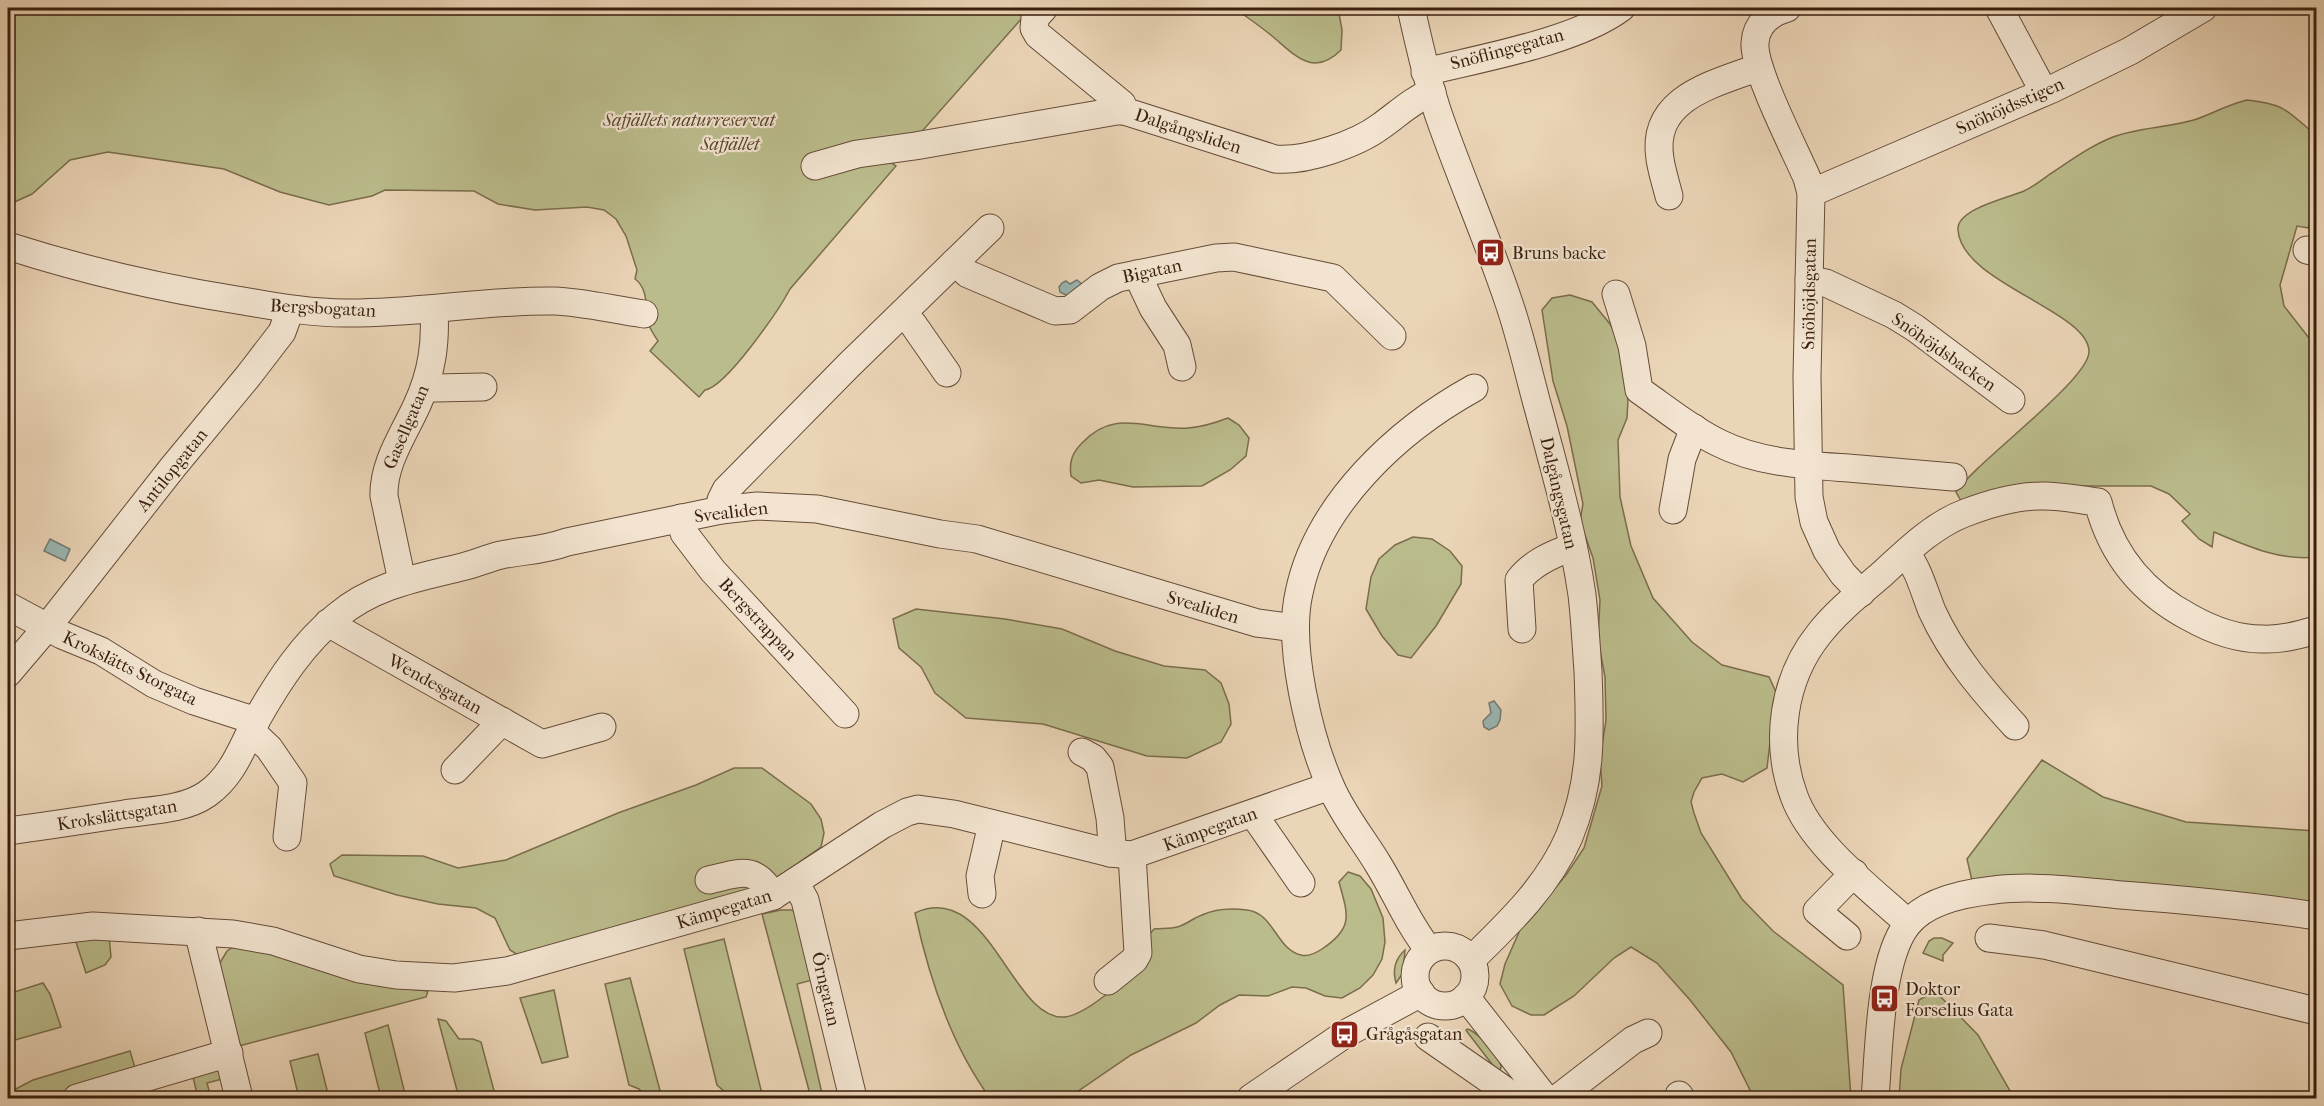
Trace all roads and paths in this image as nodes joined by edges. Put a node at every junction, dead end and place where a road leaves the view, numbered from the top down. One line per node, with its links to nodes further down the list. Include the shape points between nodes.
1 (1044, 8): 10 (street, via 1035,18 1038,34 1122,104)
2 (1411, 8): 8 (street, Dalgångsgatan)
3 (1621, 8): 8 (street, Snöflingegatan, via 1562,36)
4 (1787, 8): 7 (street, Snöhöjdsgatan, via 1761,23 1755,43)
5 (1999, 8): 9 (street)
6 (2203, 8): 9 (street, Snöhöjdsstigen, via 2130,51)
7 (1759, 67): 12 (street, Snöhöjdsgatan); 13 (street, via 1695,91 1675,106 1661,131 1659,148)
8 (1428, 82): 10 (street, Dalgångsliden, via 1380,128 1354,141 1286,160); 37 (street, Dalgångsgatan, via 1510,304)
9 (2044, 92): 12 (street, Snöhöjdsstigen)
10 (1124, 111): 11 (street, Dalgångsliden, via 856,154)
11 (815, 166)
12 (1811, 193): 18 (street, Snöhöjdsgatan)
13 (1669, 196)
14 (990, 228): 16 (street)
15 (8, 246): 21 (street, Bergsbogatan, via 155,286)
16 (955, 262): 17 (street, Bigatan, via 968,274 1064,312 1076,308 1108,281); 23 (street)
17 (1137, 274): 24 (street, Bigatan, via 1234,257 1333,278); 25 (street, via 1153,309 1177,345)
18 (1809, 280): 30 (street, Snöhöjdsbacken, via 1826,283 1894,315); 32 (street, Snöhöjdsgatan)
19 (1616, 294): 31 (street, via 1632,346 1639,390)
20 (434, 309): 21 (street, Bergsbogatan, via 346,313); 22 (street, Bergsbogatan, via 556,301); 27 (street, Gasellgatan, via 435,337)
21 (290, 310): 43 (street, Antilopgatan, via 282,332)
22 (644, 314)
23 (903, 314): 26 (street); 34 (street, via 726,490)
24 (1392, 336)
25 (1182, 367)
26 (947, 373)
27 (425, 387): 28 (street); 39 (street, Gasellgatan, via 392,458 384,485)
28 (483, 387)
29 (1474, 388): 44 (street, via 1396,443 1351,488 1331,517 1306,570 1298,593)
30 (2011, 400)
31 (1694, 428): 32 (street, via 1743,453); 35 (street, via 1682,459)
32 (1808, 465): 33 (street); 40 (street, Snöhöjdsgatan, via 1809,497 1820,538 1843,574)
33 (1953, 477)
34 (722, 510): 36 (street, Svealiden); 44 (street, Svealiden, via 757,506 817,509 977,539 1257,623)
35 (1673, 510)
36 (681, 518): 39 (street, Svealiden, via 567,542 547,550 501,555); 48 (street, Bergstrappan, via 684,533 713,571)
37 (1573, 547): 45 (street, via 1538,562 1519,580); 73 (street, Dalgångsgatan, via 1582,594 1590,706 1586,779 1569,836 1557,860 1526,904)
38 (1906, 553): 40 (street); 46 (street, via 1963,513 2004,501 2040,496 2098,502 2104,526 2124,562 2141,584 2166,605 2208,628 2236,637 2277,639); 51 (street, via 1956,656)
39 (402, 581): 42 (street, Svealiden, via 364,598)
40 (1861, 593): 61 (street, via 1827,624 1804,655 1787,700 1783,738 1786,770 1795,800 1810,827)
41 (8, 606): 43 (street, Krokslätts Storgata)
42 (328, 623): 49 (street, Wendesgatan); 50 (street, Svealiden, via 287,671)
43 (48, 626): 47 (street, Antilopgatan); 50 (street, Krokslätts Storgata, via 101,651 154,684)
44 (1295, 628): 55 (street, via 1304,695)
45 (1522, 629)
46 (2316, 630)
47 (8, 673)
48 (845, 714)
49 (502, 721): 52 (street, Wendesgatan, via 542,744); 54 (street)
50 (253, 726): 58 (street, Krokslättsgatan, via 228,773 195,800); 59 (street, via 293,783)
51 (2016, 726)
52 (602, 727)
53 (1082, 752): 60 (street, via 1100,767 1112,843)
54 (455, 770)
55 (1330, 786): 56 (street, Kämpegatan); 72 (street)
56 (1255, 813): 60 (street, Kämpegatan); 63 (street)
57 (992, 824): 60 (street, Kämpegatan); 64 (street, Kämpegatan, via 918,809 863,836); 65 (street, via 980,876)
58 (8, 831)
59 (286, 837)
60 (1121, 854): 74 (street, via 1138,953)
61 (1854, 873): 67 (street); 70 (street, via 1817,911)
62 (709, 880): 64 (street, Örngatan, via 743,872)
63 (1301, 883)
64 (784, 889): 68 (street, Kämpegatan, via 530,965 454,978 359,969 267,940); 85 (street, Örngatan, via 805,900)
65 (982, 894)
66 (2316, 916): 67 (street, via 2177,900 2025,889 1992,890 1953,898)
67 (1908, 923): 90 (street, via 1890,965)
68 (198, 931): 69 (street, Kämpegatan, via 93,926); 80 (street)
69 (8, 936)
70 (1847, 936)
71 (1989, 938): 77 (street, via 2044,945)
72 (1429, 950): 73 (street, via 1438,946 1457,948); 75 (street, via 1416,970)
73 (1471, 960): 76 (street, via 1474,984)
74 (1108, 981)
75 (1421, 993): 76 (street, via 1442,1006 1459,1003); 86 (street, via 1345,1034)
76 (1466, 997): 81 (street)
77 (2316, 1011)
78 (1648, 1033): 89 (street, via 1633,1040)
79 (1428, 1037): 82 (street)
80 (229, 1053): 83 (street); 84 (street)
81 (1517, 1063): 82 (street); 88 (street)
82 (1494, 1083): 87 (street)
83 (77, 1098)
84 (239, 1098)
85 (852, 1098)
86 (1251, 1098)
87 (1516, 1098)
88 (1545, 1098)
89 (1558, 1098)
90 (1875, 1098)

